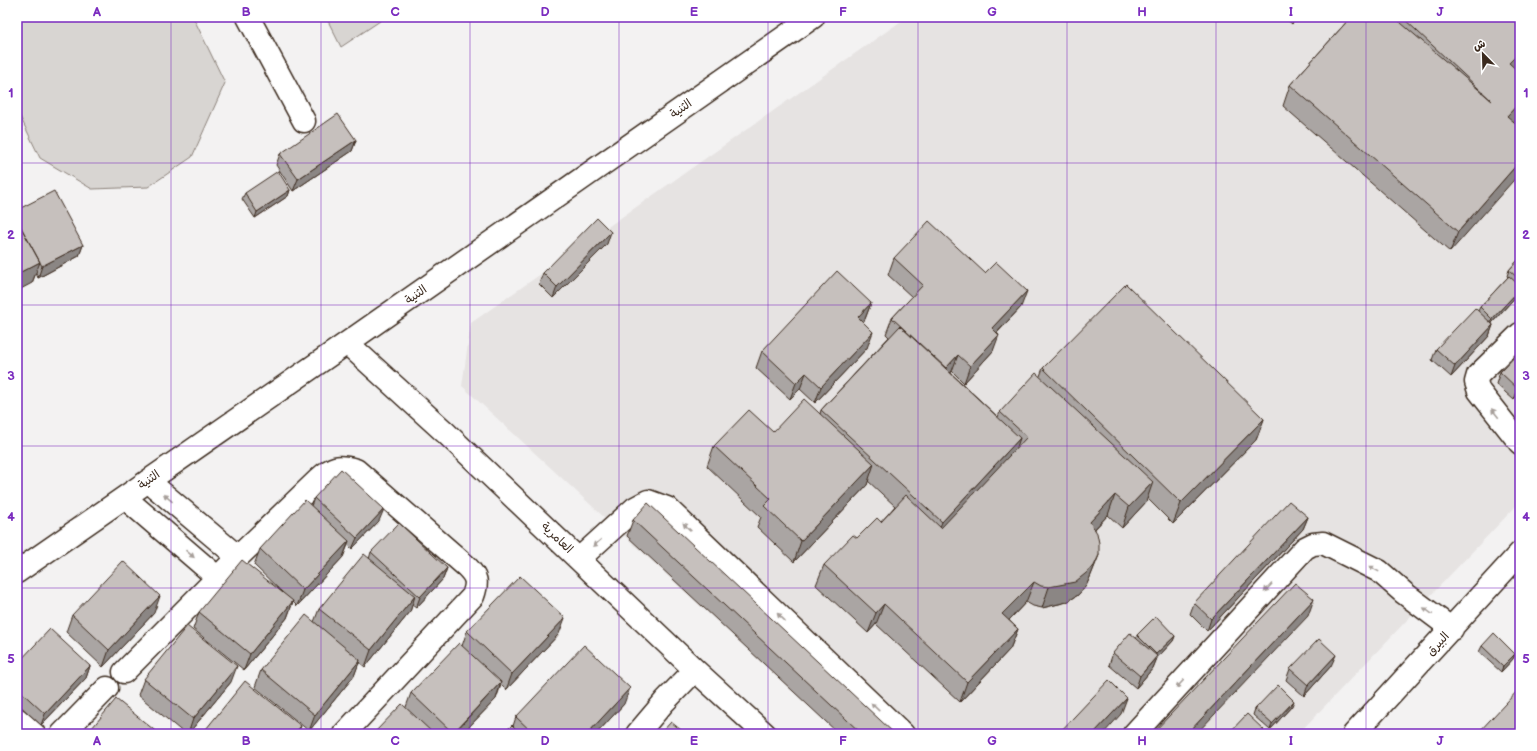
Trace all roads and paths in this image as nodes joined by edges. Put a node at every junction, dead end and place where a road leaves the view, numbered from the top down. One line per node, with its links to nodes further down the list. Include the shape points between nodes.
1 (248, 17): 3 (street)
2 (813, 17): 5 (street, الثنية)
3 (304, 121)
4 (1520, 334): 6 (street, one-way to 4, via 1479,392 1476,382 1478,375)
5 (347, 343): 7 (street, الثنية); 11 (street, العامرية)
6 (1520, 443)
7 (148, 481): 8 (street, الثنية); 10 (street, one-way to 7)
8 (125, 498): 12 (street, الثنية); 13 (street, one-way to 13)
9 (1520, 553): 14 (street, البيرق)
10 (238, 557): 13 (street); 21 (street, via 329,470 343,466 356,470 474,574 476,586 473,596)
11 (579, 559): 15 (street, العامرية); 24 (street, one-way to 11, via 667,508 648,501 635,508)
12 (17, 572)
13 (218, 578): 16 (street)
14 (1452, 629): 25 (street, one-way to 25, via 1379,571 1323,543 1313,544 1305,548); 26 (street, البيرق)
15 (695, 670): 22 (street); 23 (street, العامرية)
16 (124, 672)
17 (108, 688): 20 (street)
18 (17, 719): 19 (street)
19 (34, 734)
20 (62, 734)
21 (344, 734)
22 (638, 734)
23 (765, 734)
24 (903, 734)
25 (1134, 734)
26 (1354, 734)

